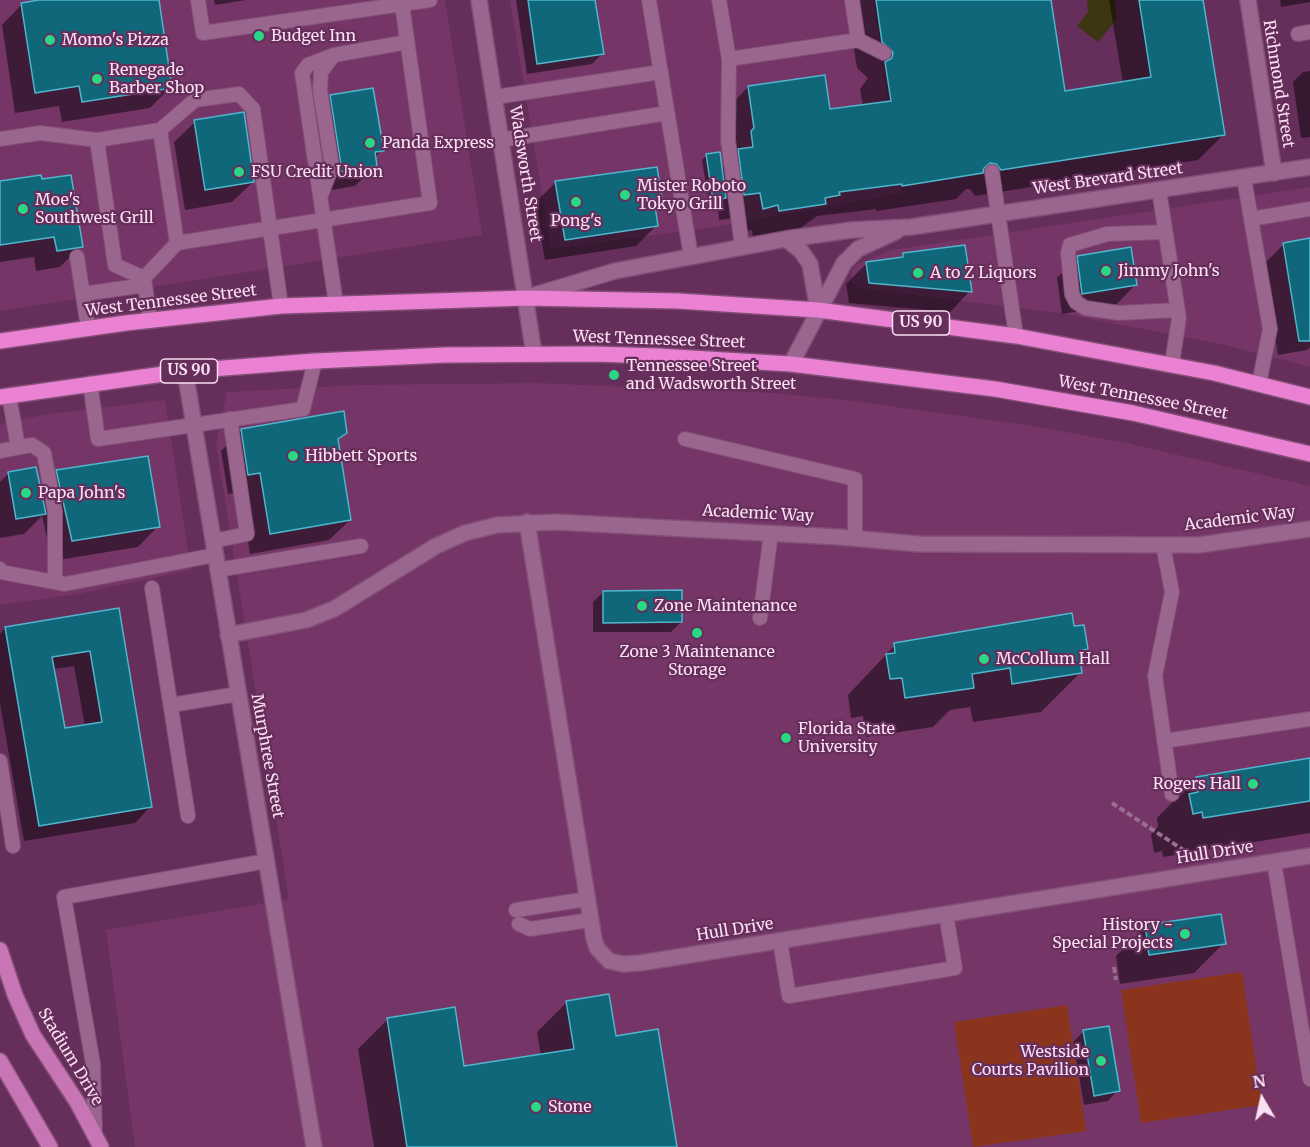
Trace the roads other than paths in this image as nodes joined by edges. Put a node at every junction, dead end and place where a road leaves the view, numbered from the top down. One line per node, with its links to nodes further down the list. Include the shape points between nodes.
1 (198, 0): 8 (lane, via 203,33)
2 (423, 0): 8 (lane)
3 (480, 0): 14 (street, Wadsworth Street)
4 (649, 0): 13 (lane)
5 (719, 0): 12 (lane)
6 (852, 0): 9 (lane)
7 (1248, 0): 22 (street, Richmond Street)
8 (402, 4): 10 (lane)
9 (858, 40): 11 (lane); 12 (lane)
10 (407, 42): 28 (lane, via 334,55 321,72 320,90 332,166 320,197); 28 (lane, via 430,203)
11 (884, 53)
12 (729, 59): 34 (lane, via 728,140)
13 (661, 72): 14 (lane); 15 (lane)
14 (495, 97): 19 (street, Wadsworth Street)
15 (667, 114): 19 (lane); 36 (lane)
16 (160, 130): 18 (lane); 30 (lane, via 195,100 239,94 253,109); 33 (lane)
17 (0, 139): 18 (lane, via 40,133)
18 (97, 140): 37 (lane, via 115,265)
19 (501, 140): 39 (street, Wadsworth Street)
20 (1310, 167): 22 (street, West Brevard Street)
21 (992, 172): 26 (lane)
22 (1274, 173): 23 (street, West Brevard Street)
23 (1244, 177): 24 (street, West Brevard Street); 27 (lane)
24 (1159, 190): 26 (street, West Brevard Street); 31 (lane)
25 (1310, 209): 27 (lane)
26 (998, 214): 29 (street, West Brevard Street); 46 (lane)
27 (1251, 219): 54 (lane, via 1270,329)
28 (324, 220): 30 (lane); 40 (lane)
29 (911, 227): 32 (street, West Brevard Street); 42 (street, West Brevard Street, via 858,249 840,269)
30 (270, 228): 33 (lane); 41 (lane)
31 (1165, 232): 43 (lane); 43 (lane, via 1107,234 1070,245 1072,294 1076,303 1085,308 1119,313)
32 (786, 238): 34 (street, West Brevard Street); 42 (street, via 810,264)
33 (177, 243): 37 (lane)
34 (742, 247): 36 (street, West Brevard Street)
35 (77, 256): 38 (lane)
36 (691, 256): 39 (street, West Brevard Street, via 615,271)
37 (144, 282): 38 (lane); 44 (lane)
38 (83, 294): 45 (lane)
39 (526, 298): 40 (main road, West Tennessee Street / US 90); 42 (main road, West Tennessee Street / US 90, via 678,301); 48 (street, Wadsworth Street)
40 (336, 304): 41 (main road, West Tennessee Street / US 90)
41 (281, 306): 44 (main road, West Tennessee Street / US 90)
42 (818, 310): 46 (main road, West Tennessee Street / US 90); 50 (street, West Brevard Street)
43 (1178, 310): 51 (lane)
44 (150, 320): 45 (main road, West Tennessee Street / US 90)
45 (88, 328): 47 (main road, West Tennessee Street / US 90)
46 (1016, 336): 51 (main road, West Tennessee Street / US 90)
47 (0, 341)
48 (534, 354): 49 (main road, West Tennessee Street / US 90); 50 (main road, West Tennessee Street / US 90, via 637,355)
49 (315, 361): 52 (main road, West Tennessee Street / US 90); 57 (lane, via 303,409)
50 (791, 364): 62 (main road, West Tennessee Street / US 90, via 1056,399 1248,437)
51 (1172, 364): 54 (main road, West Tennessee Street / US 90)
52 (185, 371): 53 (main road, West Tennessee Street / US 90); 58 (street, Murphree Street)
53 (90, 383): 55 (main road, West Tennessee Street / US 90); 58 (lane, via 98,439)
54 (1259, 384): 56 (main road, West Tennessee Street / US 90)
55 (5, 396): 60 (lane)
56 (1310, 396)
57 (230, 419): 58 (lane); 69 (lane, via 247,534)
58 (194, 424): 69 (street, Murphree Street)
59 (685, 439): 66 (lane, via 855,479)
60 (18, 447): 61 (lane); 71 (lane, via 32,445 44,453 55,512)
61 (0, 451)
62 (1310, 454)
63 (527, 522): 65 (street, Academic Way); 74 (street, Academic Way, via 476,530 436,546 334,609); 86 (street, Hull Drive)
64 (1310, 528): 67 (street, Academic Way, via 1226,542)
65 (771, 533): 66 (street, Academic Way); 73 (lane)
66 (855, 538): 67 (street, Academic Way, via 920,544)
67 (1163, 545): 78 (lane, via 1172,592 1155,676)
68 (361, 546): 69 (lane)
69 (215, 555): 71 (lane, via 65,584); 74 (street, Murphree Street)
70 (0, 569): 71 (lane)
71 (55, 582)
72 (152, 588): 76 (lane)
73 (760, 618)
74 (228, 636): 75 (street, Murphree Street)
75 (238, 694): 76 (lane); 84 (street, Murphree Street)
76 (171, 705): 81 (lane)
77 (1310, 719): 78 (lane)
78 (1164, 741): 80 (lane)
79 (0, 761): 82 (lane)
80 (1172, 794)
81 (188, 816)
82 (13, 846)
83 (1310, 856): 85 (street, Hull Drive)
84 (267, 861): 93 (lane, via 64,897 93,1064); 96 (street, Murphree Street)
85 (1274, 862): 87 (street, Hull Drive); 92 (lane)
86 (587, 899): 88 (street, Hull Drive); 88 (lane, via 518,917 530,929)
87 (946, 914): 89 (street, Hull Drive); 89 (lane, via 955,968 789,996)
88 (590, 920): 89 (street, Hull Drive, via 597,948 615,963 640,963)
89 (780, 941)
90 (0, 950): 93 (main road, Stadium Drive, via 33,1035)
91 (0, 1061): 94 (main road)
92 (1310, 1079)
93 (94, 1132): 95 (main road, Stadium Drive)
94 (50, 1147)
95 (101, 1147)
96 (314, 1147)

